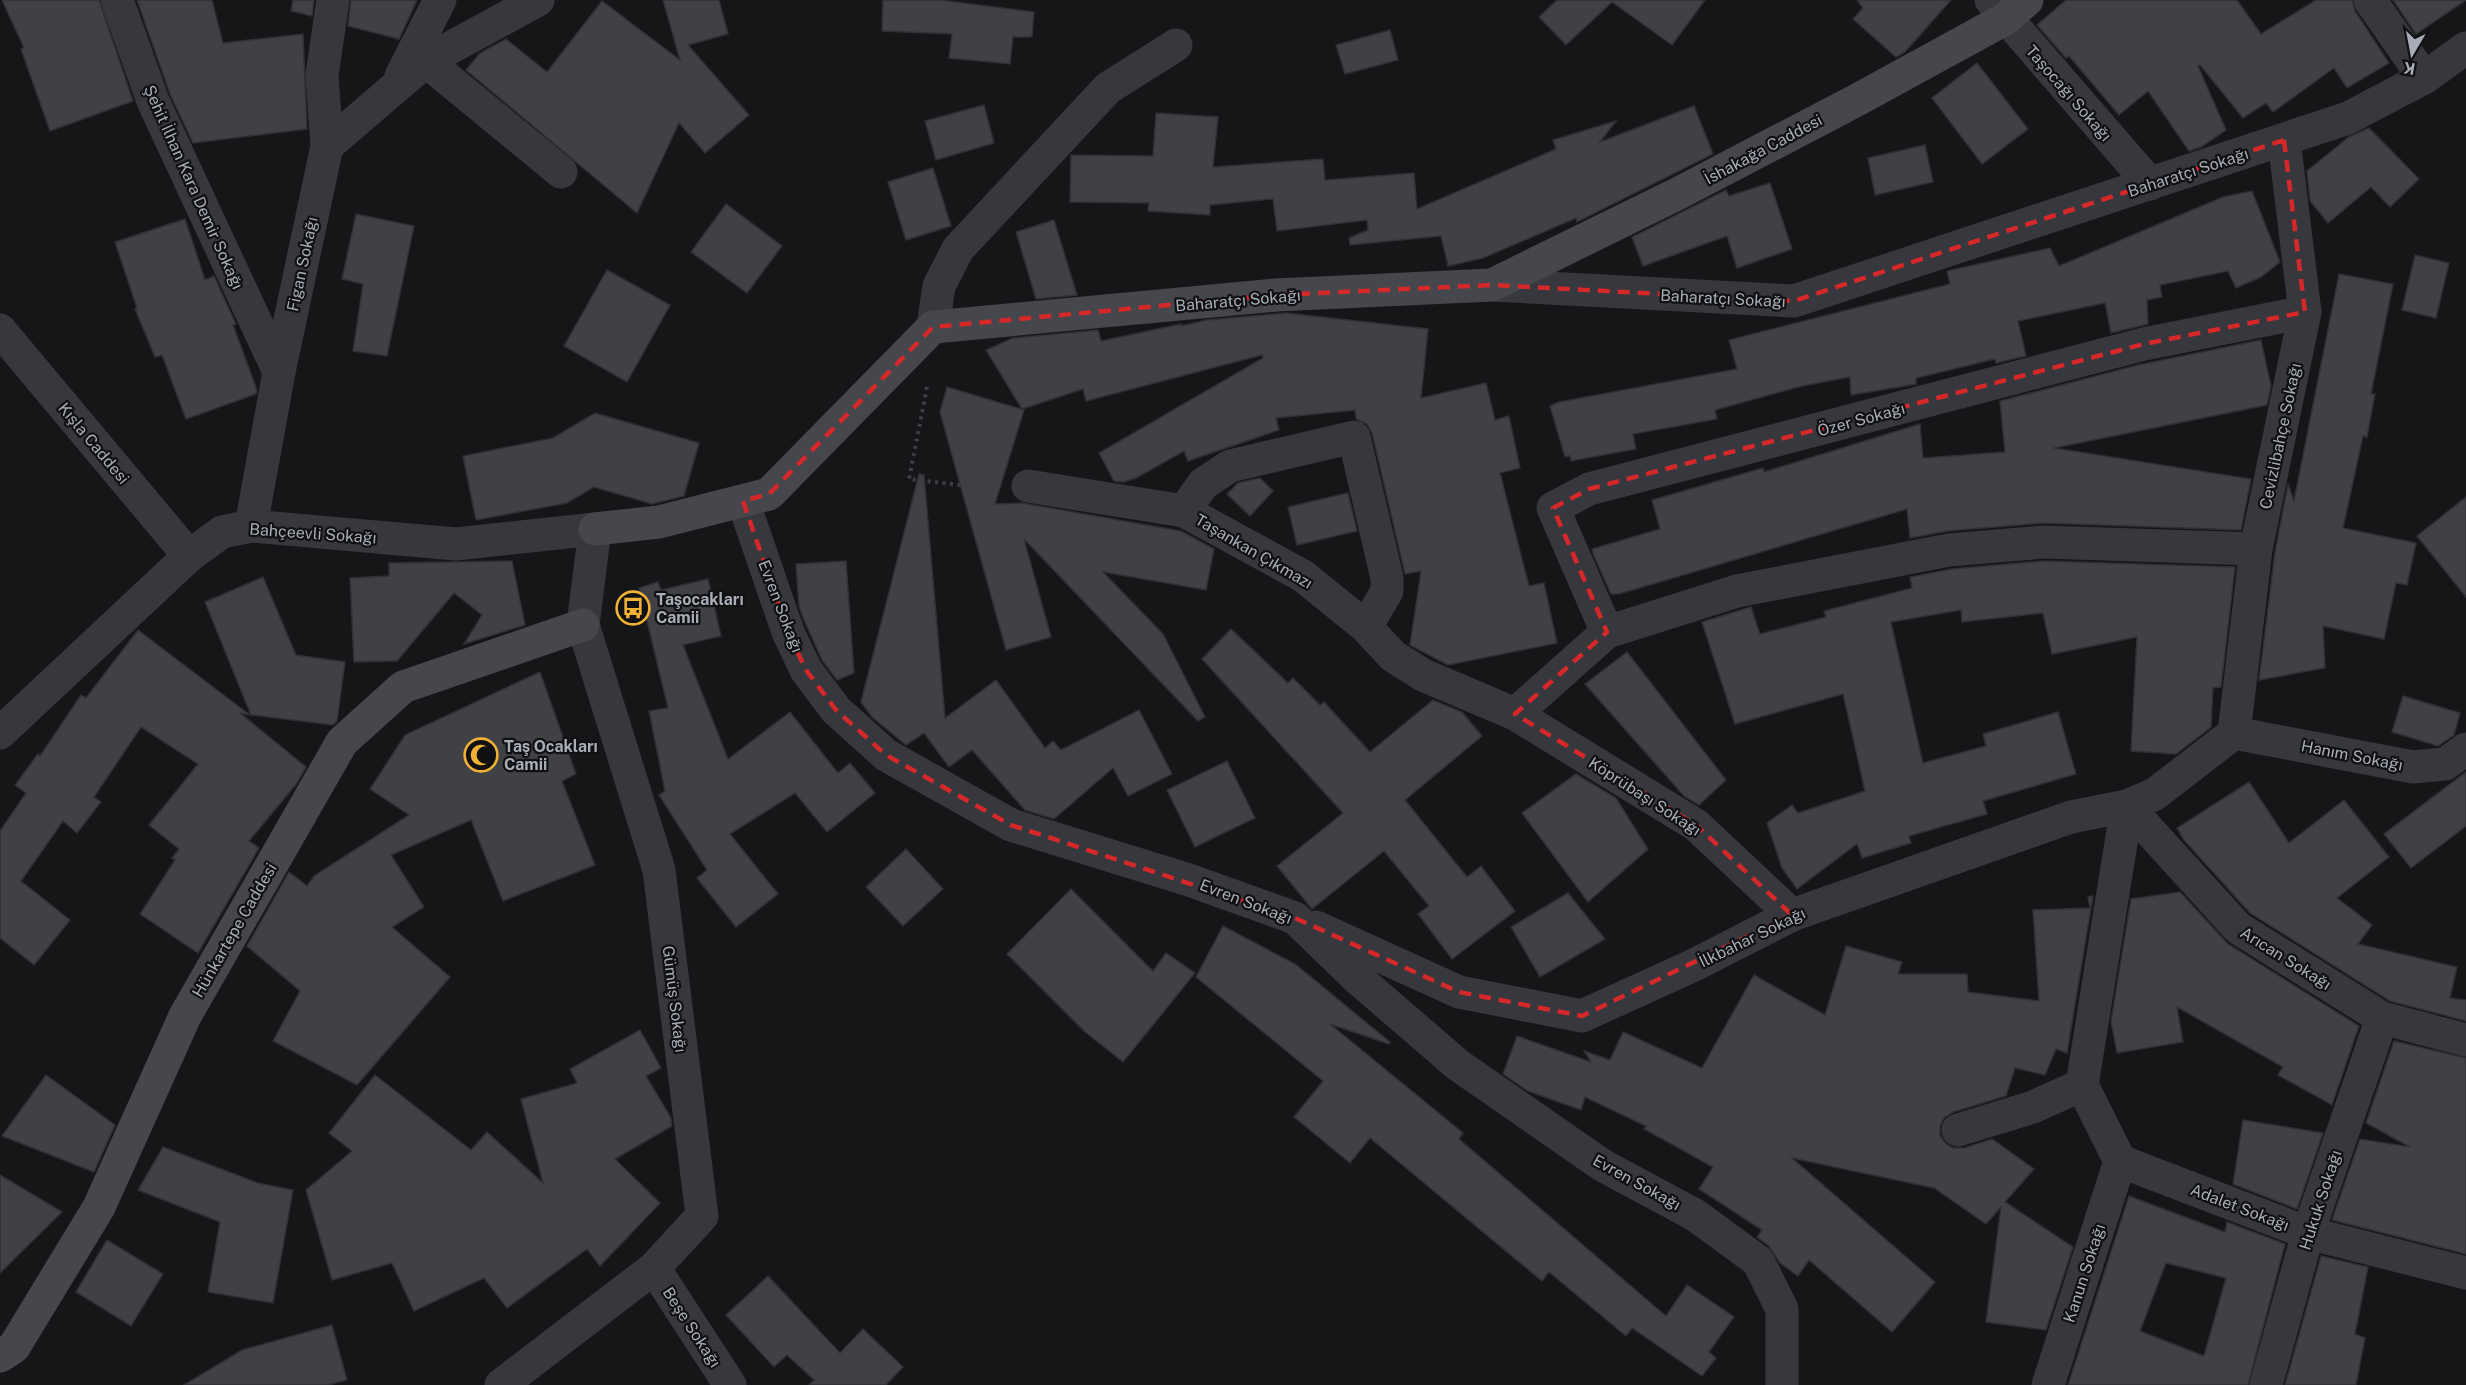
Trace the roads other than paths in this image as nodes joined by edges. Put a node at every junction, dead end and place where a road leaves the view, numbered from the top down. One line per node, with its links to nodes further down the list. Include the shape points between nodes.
1 (117, 0): 20 (street, Şehit İlhan Kara Demir Sokağı, via 153,101)
2 (333, 0): 13 (street, Figan Sokağı, via 322,75)
3 (441, 0): 11 (street)
4 (538, 0): 9 (street)
5 (2370, 0): 10 (street)
6 (2007, 6): 15 (street, Taşocağı Sokağı); 16 (street, İshakağa Caddesi, via 1678,193)
7 (1176, 45): 18 (street, via 1108,88 958,249 939,286)
8 (2466, 48): 10 (street, Baharatçı Sokağı)
9 (426, 61): 11 (street); 14 (street)
10 (2424, 78): 12 (street, Baharatçı Sokağı, via 2348,118)
11 (397, 84): 13 (street)
12 (2284, 140): 15 (street, Baharatçı Sokağı); 17 (street, Cevizlibahçe Sokağı)
13 (327, 146): 20 (street, Figan Sokağı)
14 (561, 172)
15 (2150, 184): 16 (street, Baharatçı Sokağı, via 1794,302)
16 (1492, 285): 18 (street, Baharatçı Sokağı, via 1276,295)
17 (2305, 312): 26 (street, Cevizlibahçe Sokağı); 30 (street, Özer Sokağı, via 2144,344 1589,489 1553,508)
18 (933, 327): 22 (street, via 770,494)
19 (0, 330): 27 (street, Kışla Caddesi)
20 (279, 372): 24 (street, Figan Sokağı)
21 (1028, 486): 23 (street, Taşankan Çıkmazı)
22 (743, 501): 25 (street, via 659,522); 37 (street, Evren Sokağı, via 788,632 806,670 836,710 886,755 1011,825 1189,880)
23 (1184, 511): 29 (street, Taşankan Çıkmazı, via 1303,576); 29 (street, via 1203,484 1230,466 1354,437 1387,578 1387,591)
24 (251, 526): 25 (street, Bahçeevli Sokağı, via 456,544); 27 (street, Bahçeevli Sokağı, via 222,532)
25 (595, 529): 28 (street, Gümüş Sokağı)
26 (2256, 549): 30 (street, via 2044,542 1949,550 1737,591); 33 (street, Cevizlibahçe Sokağı)
27 (189, 556): 32 (street, Bahçeevli Sokağı)
28 (583, 625): 44 (street, Gümüş Sokağı, via 659,870 702,1216); 46 (street, Hünkartepe Caddesi, via 403,687 342,742 184,1016 99,1207 14,1347)
29 (1366, 627): 31 (street, Taşankan Çıkmazı, via 1394,656 1423,675)
30 (1607, 632): 31 (street)
31 (1515, 714): 36 (street, Köprübaşı Sokağı, via 1696,825)
32 (0, 733)
33 (2234, 733): 34 (street, Hanım Sokağı, via 2413,767 2445,764); 35 (street, İlkbahar Sokağı, via 2155,794)
34 (2466, 749)
35 (2127, 806): 36 (street, İlkbahar Sokağı, via 2071,817); 38 (street, Arıcan Sokağı, via 2238,928); 40 (street)
36 (1792, 915): 37 (street, İlkbahar Sokağı, via 1582,1016 1459,992)
37 (1295, 918): 49 (street, Evren Sokağı, via 1458,1065 1602,1165 1695,1215 1758,1261 1782,1309)
38 (2382, 1018): 39 (street, Arıcan Sokağı); 43 (street, Hukuk Sokağı)
39 (2466, 1040)
40 (2082, 1085): 41 (street, via 2033,1107); 42 (street)
41 (1958, 1130)
42 (2120, 1161): 43 (street, Adalet Sokağı); 50 (street, Kanun Sokağı)
43 (2308, 1233): 45 (street, Adalet Sokağı); 51 (street, Hukuk Sokağı)
44 (654, 1268): 47 (street, Gümüş Sokağı); 48 (street, Beşe Sokağı)
45 (2466, 1273)
46 (0, 1356)
47 (501, 1385)
48 (729, 1385)
49 (1782, 1385)
50 (2048, 1385)
51 (2266, 1385)

